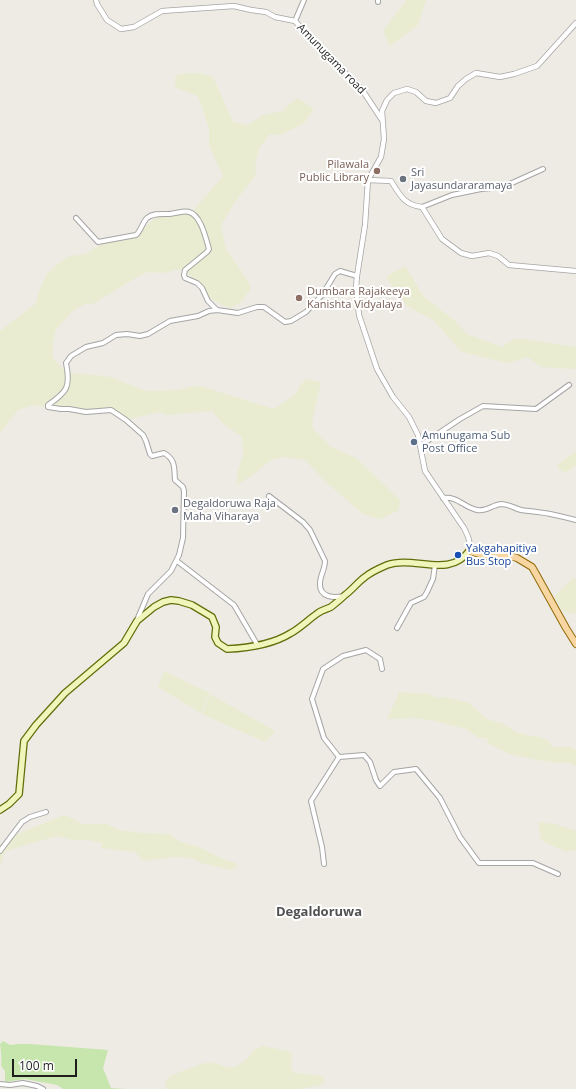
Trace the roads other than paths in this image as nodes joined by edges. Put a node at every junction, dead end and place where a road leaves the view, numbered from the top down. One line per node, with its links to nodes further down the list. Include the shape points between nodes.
1 (96, 0): 3 (street, Amunugama road, via 107,20 121,29 134,27 162,11 234,6)
2 (304, 0): 3 (street)
3 (295, 21): 5 (street, Amunugama road, via 327,58 360,88)
4 (576, 23): 5 (street, via 537,66 500,77 476,73 458,86 450,98 436,103 426,101 416,92 406,88 394,93 387,100 382,111)
5 (382, 120): 7 (street, via 384,139 381,158)
6 (542, 169): 8 (street, via 503,187 452,195)
7 (368, 180): 8 (street, via 391,181 406,201 413,206); 11 (street, via 365,225)
8 (422, 207): 10 (street, via 442,239 461,253 472,256 488,253 498,256 510,265)
9 (76, 218): 12 (street, via 98,242 136,235 147,218 155,214 192,212 202,226 209,249 185,270 184,275 202,288 208,301)
10 (576, 271)
11 (357, 276): 12 (street, via 340,271 335,274 322,295 306,312 291,321 285,322 264,307 257,306 238,313); 14 (street, via 359,315 377,369 393,397 409,417)
12 (217, 310): 19 (street, via 170,321 140,336 116,335 103,343 81,350 71,356 66,363 66,389 48,405 86,412 111,410 143,435 152,456 164,453 169,456 174,463 175,480 184,491 183,538)
13 (569, 385): 14 (street, via 536,409 483,406)
14 (421, 445): 16 (street, via 425,471)
15 (269, 496): 21 (street, via 310,530 325,561 320,584 322,592 336,598)
16 (443, 498): 17 (street, via 450,497 477,510 500,504); 18 (street, via 468,535)
17 (576, 520)
18 (469, 551): 20 (main road, via 464,558 451,565); 24 (main road, via 487,556 510,556 532,567)
19 (177, 561): 22 (street, via 148,594); 25 (street, via 234,605)
20 (435, 565): 21 (main road, via 402,562 387,565 365,577); 23 (street, via 433,579 424,597 411,603)
21 (346, 595): 25 (main road, via 292,633)
22 (137, 621): 25 (main road, via 163,602 180,601 212,617 216,627 215,637 224,648); 28 (main road, via 124,643 65,693 24,741 19,794)
23 (397, 628)
24 (576, 644)
25 (258, 646)
26 (382, 669): 27 (street, via 380,659 366,650 343,656 323,669 312,699 324,738)
27 (339, 757): 31 (street, via 312,801); 32 (street, via 364,755 370,762 380,786 394,772 416,770 440,798 460,837 479,863 533,863)
28 (0, 810)
29 (46, 812): 30 (street, via 30,816 22,822)
30 (0, 851)
31 (324, 864)
32 (558, 874)
33 (0, 1084): 34 (street, via 23,1083)
34 (43, 1089)

